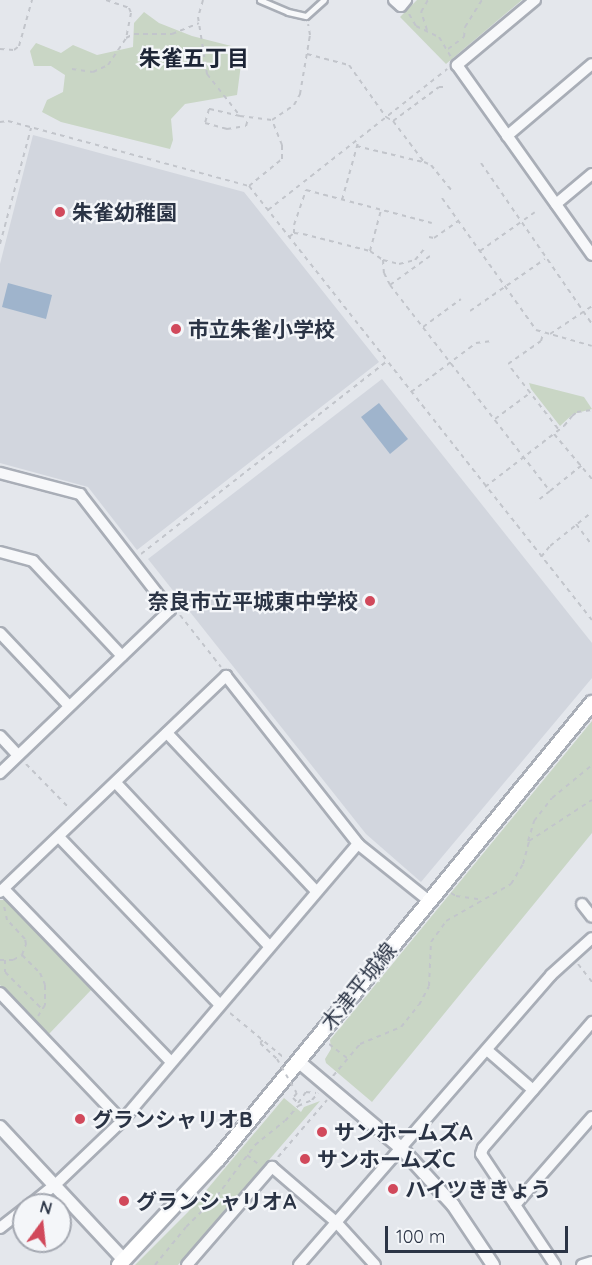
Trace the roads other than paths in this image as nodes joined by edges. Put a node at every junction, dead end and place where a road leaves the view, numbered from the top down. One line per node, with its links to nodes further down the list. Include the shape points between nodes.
1 (260, 0): 2 (lane, via 306,16)
2 (324, 0)
3 (394, 0): 4 (street, via 401,6)
4 (406, 0)
5 (535, 0): 7 (street, via 458,65)
6 (592, 64): 7 (street)
7 (507, 136): 9 (street)
8 (592, 174): 9 (street)
9 (556, 204): 10 (street)
10 (592, 255)
11 (0, 473): 14 (street, via 80,494 170,610)
12 (0, 552): 14 (street, via 33,561)
13 (0, 633): 16 (street)
14 (122, 656): 16 (street)
15 (592, 703): 26 (main road, 木津平城線)
16 (69, 706): 19 (street)
17 (167, 733): 21 (street); 23 (street, via 226,676); 25 (street)
18 (0, 736): 19 (street)
19 (18, 755): 20 (street)
20 (0, 773)
21 (116, 783): 22 (street); 30 (street)
22 (59, 837): 24 (street); 32 (street)
23 (358, 843): 25 (street); 26 (street)
24 (2, 890): 36 (street)
25 (316, 891): 30 (street)
26 (428, 900): 35 (main road, 木津平城線)
27 (582, 904): 28 (street)
28 (592, 917)
29 (592, 938): 34 (street, via 571,955)
30 (269, 946): 32 (street)
31 (0, 993): 39 (street)
32 (220, 1005): 36 (street)
33 (592, 1022): 37 (street)
34 (487, 1050): 37 (street); 41 (street)
35 (298, 1061): 41 (street); 48 (main road, 木津平城線, via 218,1159)
36 (171, 1062): 39 (street)
37 (533, 1090): 44 (street, via 481,1155)
38 (592, 1117): 44 (street)
39 (122, 1120): 42 (street)
40 (0, 1127): 42 (street)
41 (401, 1148): 46 (street); 53 (street, via 453,1205)
42 (55, 1185): 43 (street); 48 (street)
43 (45, 1193)
44 (516, 1204): 54 (street)
45 (12, 1218): 47 (street)
46 (336, 1222): 50 (street, via 270,1170); 51 (street); 52 (street)
47 (0, 1228)
48 (122, 1262)
49 (592, 1262): 55 (street)
50 (187, 1265)
51 (299, 1265)
52 (375, 1265)
53 (493, 1265)
54 (555, 1265)
55 (582, 1265)

